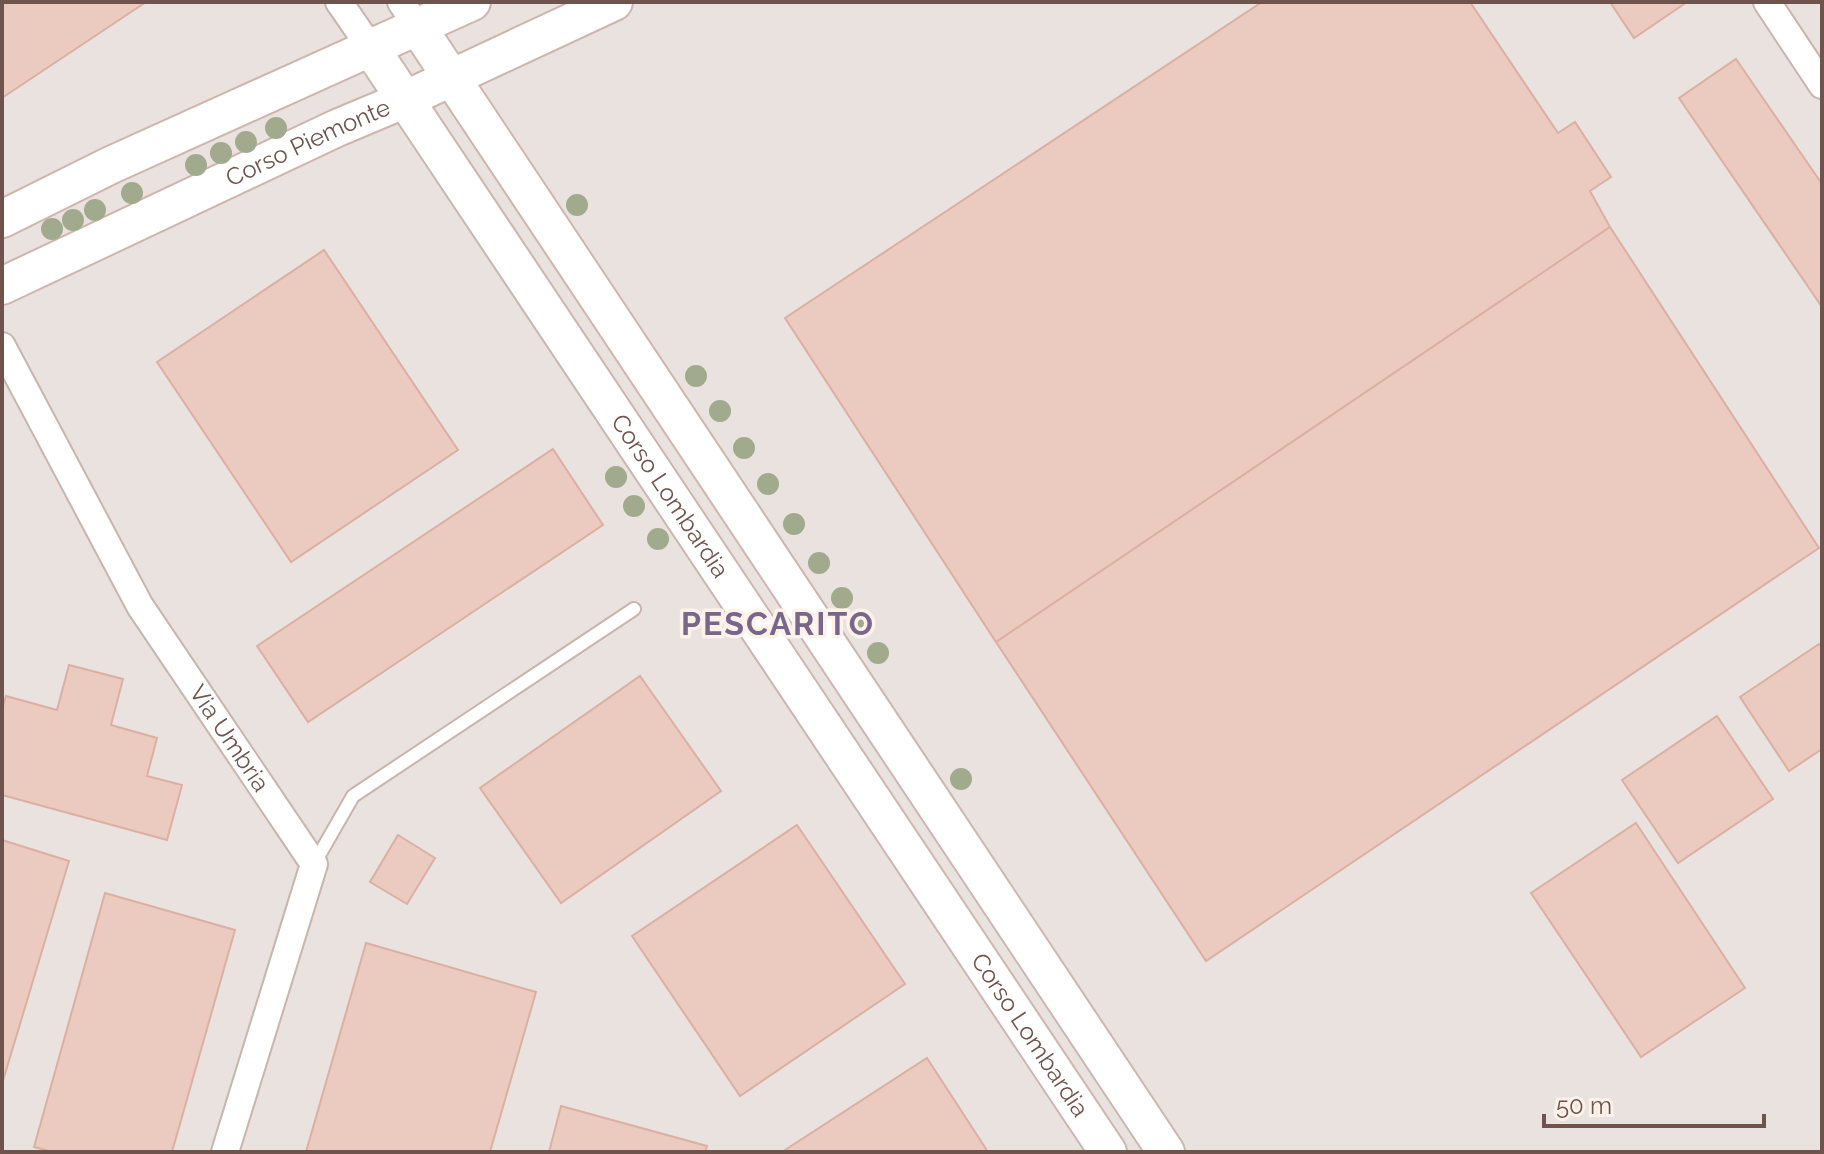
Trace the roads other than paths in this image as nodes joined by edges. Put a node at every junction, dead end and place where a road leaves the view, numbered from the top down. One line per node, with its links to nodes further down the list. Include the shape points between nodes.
1 (339, 2): 6 (street, Corso Lombardia)
2 (472, 2): 5 (street)
3 (614, 2): 7 (street, Corso Piemonte)
4 (1773, 4): 8 (street)
5 (409, 14): 6 (street); 7 (street, Corso Lombardia)
6 (370, 47): 9 (street, Corso Lombardia); 10 (street)
7 (451, 78): 9 (street, Corso Piemonte); 14 (street, Corso Lombardia)
8 (1822, 85)
9 (406, 99): 11 (street, Corso Piemonte); 15 (street, Corso Lombardia)
10 (2, 219)
11 (2, 286)
12 (2, 346): 16 (street, Via Umbria, via 140,606)
13 (634, 609): 16 (lane, via 353,796)
14 (842, 667): 15 (street); 19 (street, Corso Lombardia)
15 (802, 693): 18 (street, Corso Lombardia)
16 (314, 864): 17 (street)
17 (225, 1152)
18 (1108, 1152)
19 (1166, 1152)

